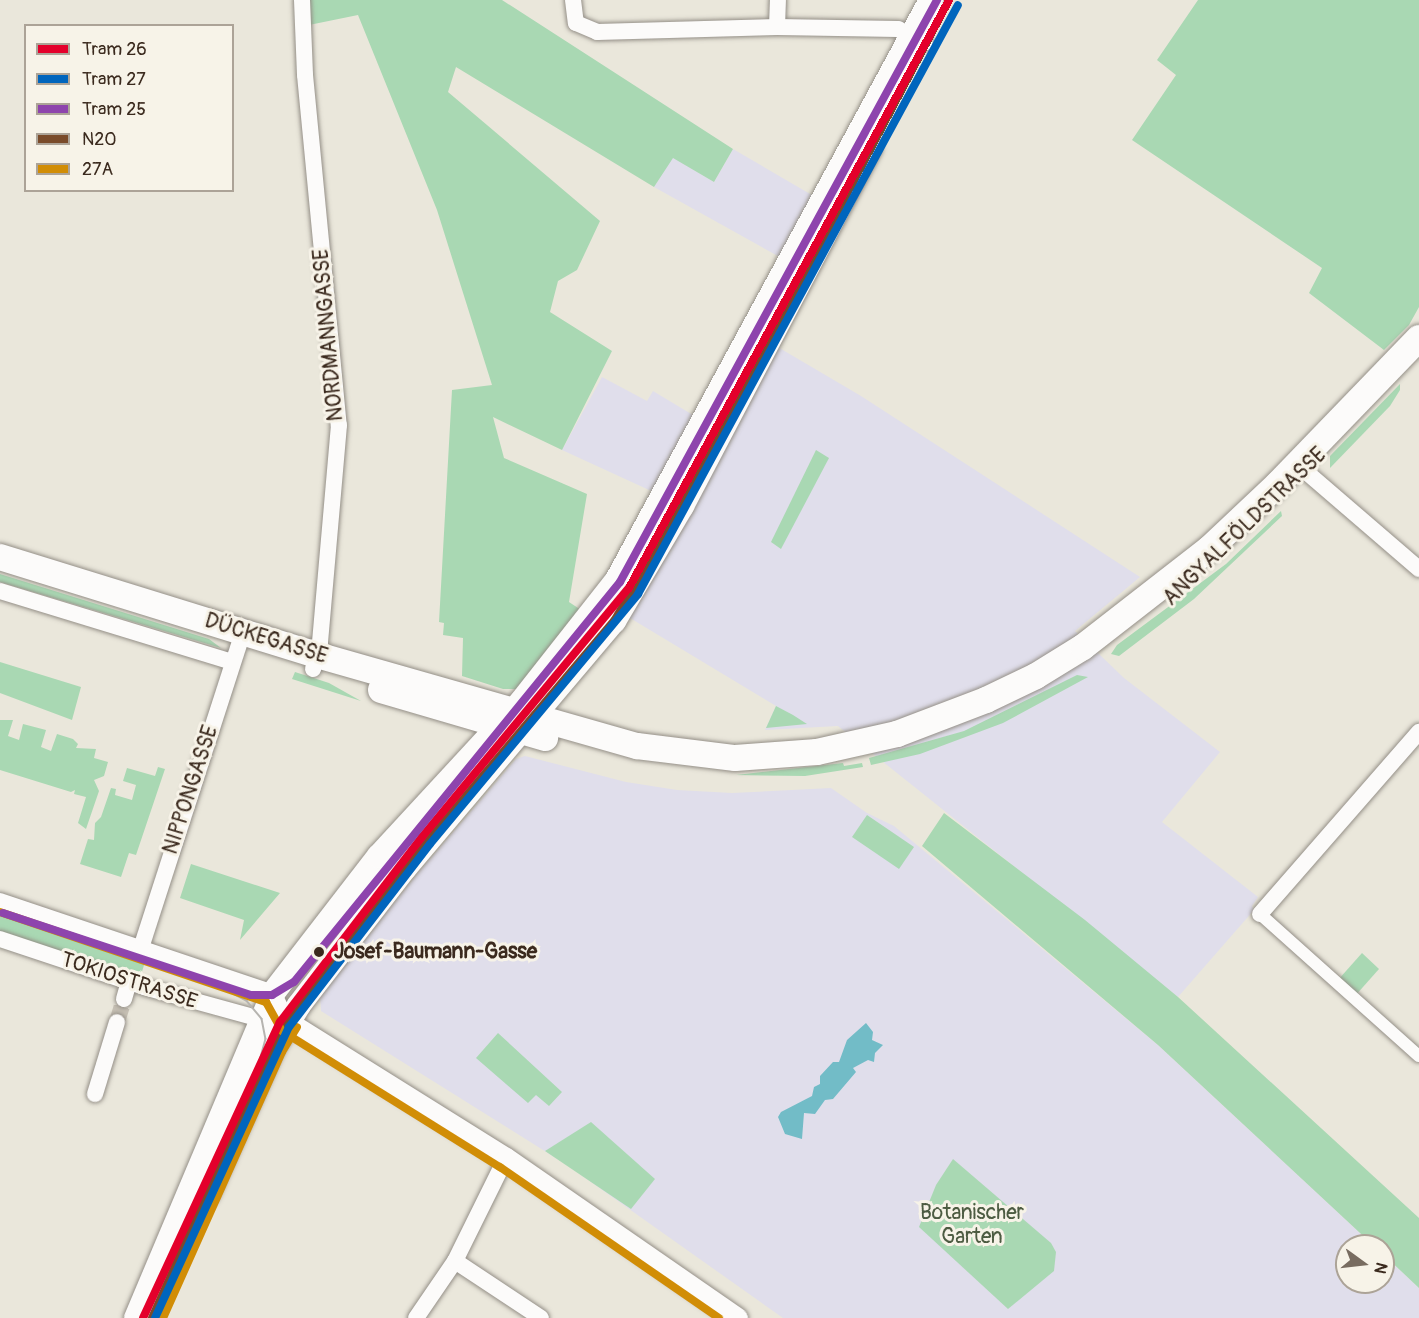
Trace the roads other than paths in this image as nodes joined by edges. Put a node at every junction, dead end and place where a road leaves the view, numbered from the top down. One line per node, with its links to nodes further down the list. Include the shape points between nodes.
1 (302, 0): 16 (street, NORDMANNGASSE, via 305,75 339,425)
2 (573, 0): 6 (street, via 576,23 597,32)
3 (778, 0): 6 (street)
4 (931, 0): 7 (main road)
5 (949, 0): 7 (main road)
6 (777, 27): 7 (street, via 898,29)
7 (919, 39): 17 (main road, via 617,580)
8 (1419, 338): 10 (main road, ANGYALFÖLDSTRASSE)
9 (1419, 354): 10 (main road, ANGYALFÖLDSTRASSE)
10 (1302, 468): 12 (street); 17 (main road, ANGYALFÖLDSTRASSE, via 1167,604 1088,659 993,711 904,744 823,760 736,770 687,769 627,761)
11 (0, 557): 15 (main road, DÜCKEGASSE)
12 (1419, 569)
13 (0, 571): 15 (main road, DÜCKEGASSE)
14 (0, 591): 15 (street, DÜCKEGASSE)
15 (238, 646): 16 (main road, DÜCKEGASSE); 22 (street, NIPPONGASSE)
16 (315, 662): 17 (main road, DÜCKEGASSE)
17 (516, 721): 24 (main road, via 379,856); 28 (main road)
18 (1419, 732): 20 (street)
19 (0, 901): 22 (street, TOKIOSTRASSE)
20 (1260, 914): 29 (street)
21 (0, 939): 23 (street, TOKIOSTRASSE)
22 (141, 948): 24 (street, TOKIOSTRASSE)
23 (129, 982): 25 (street); 26 (street, TOKIOSTRASSE)
24 (273, 993): 26 (main road); 28 (street)
25 (124, 999)
26 (259, 1021): 28 (street); 33 (main road, via 253,1047)
27 (117, 1022): 30 (street)
28 (288, 1022): 31 (street); 34 (main road, via 273,1047)
29 (1419, 1056)
30 (95, 1094)
31 (506, 1158): 32 (street); 37 (street)
32 (456, 1260): 35 (street); 36 (street)
33 (136, 1318)
34 (152, 1318)
35 (416, 1318)
36 (541, 1318)
37 (737, 1318)

